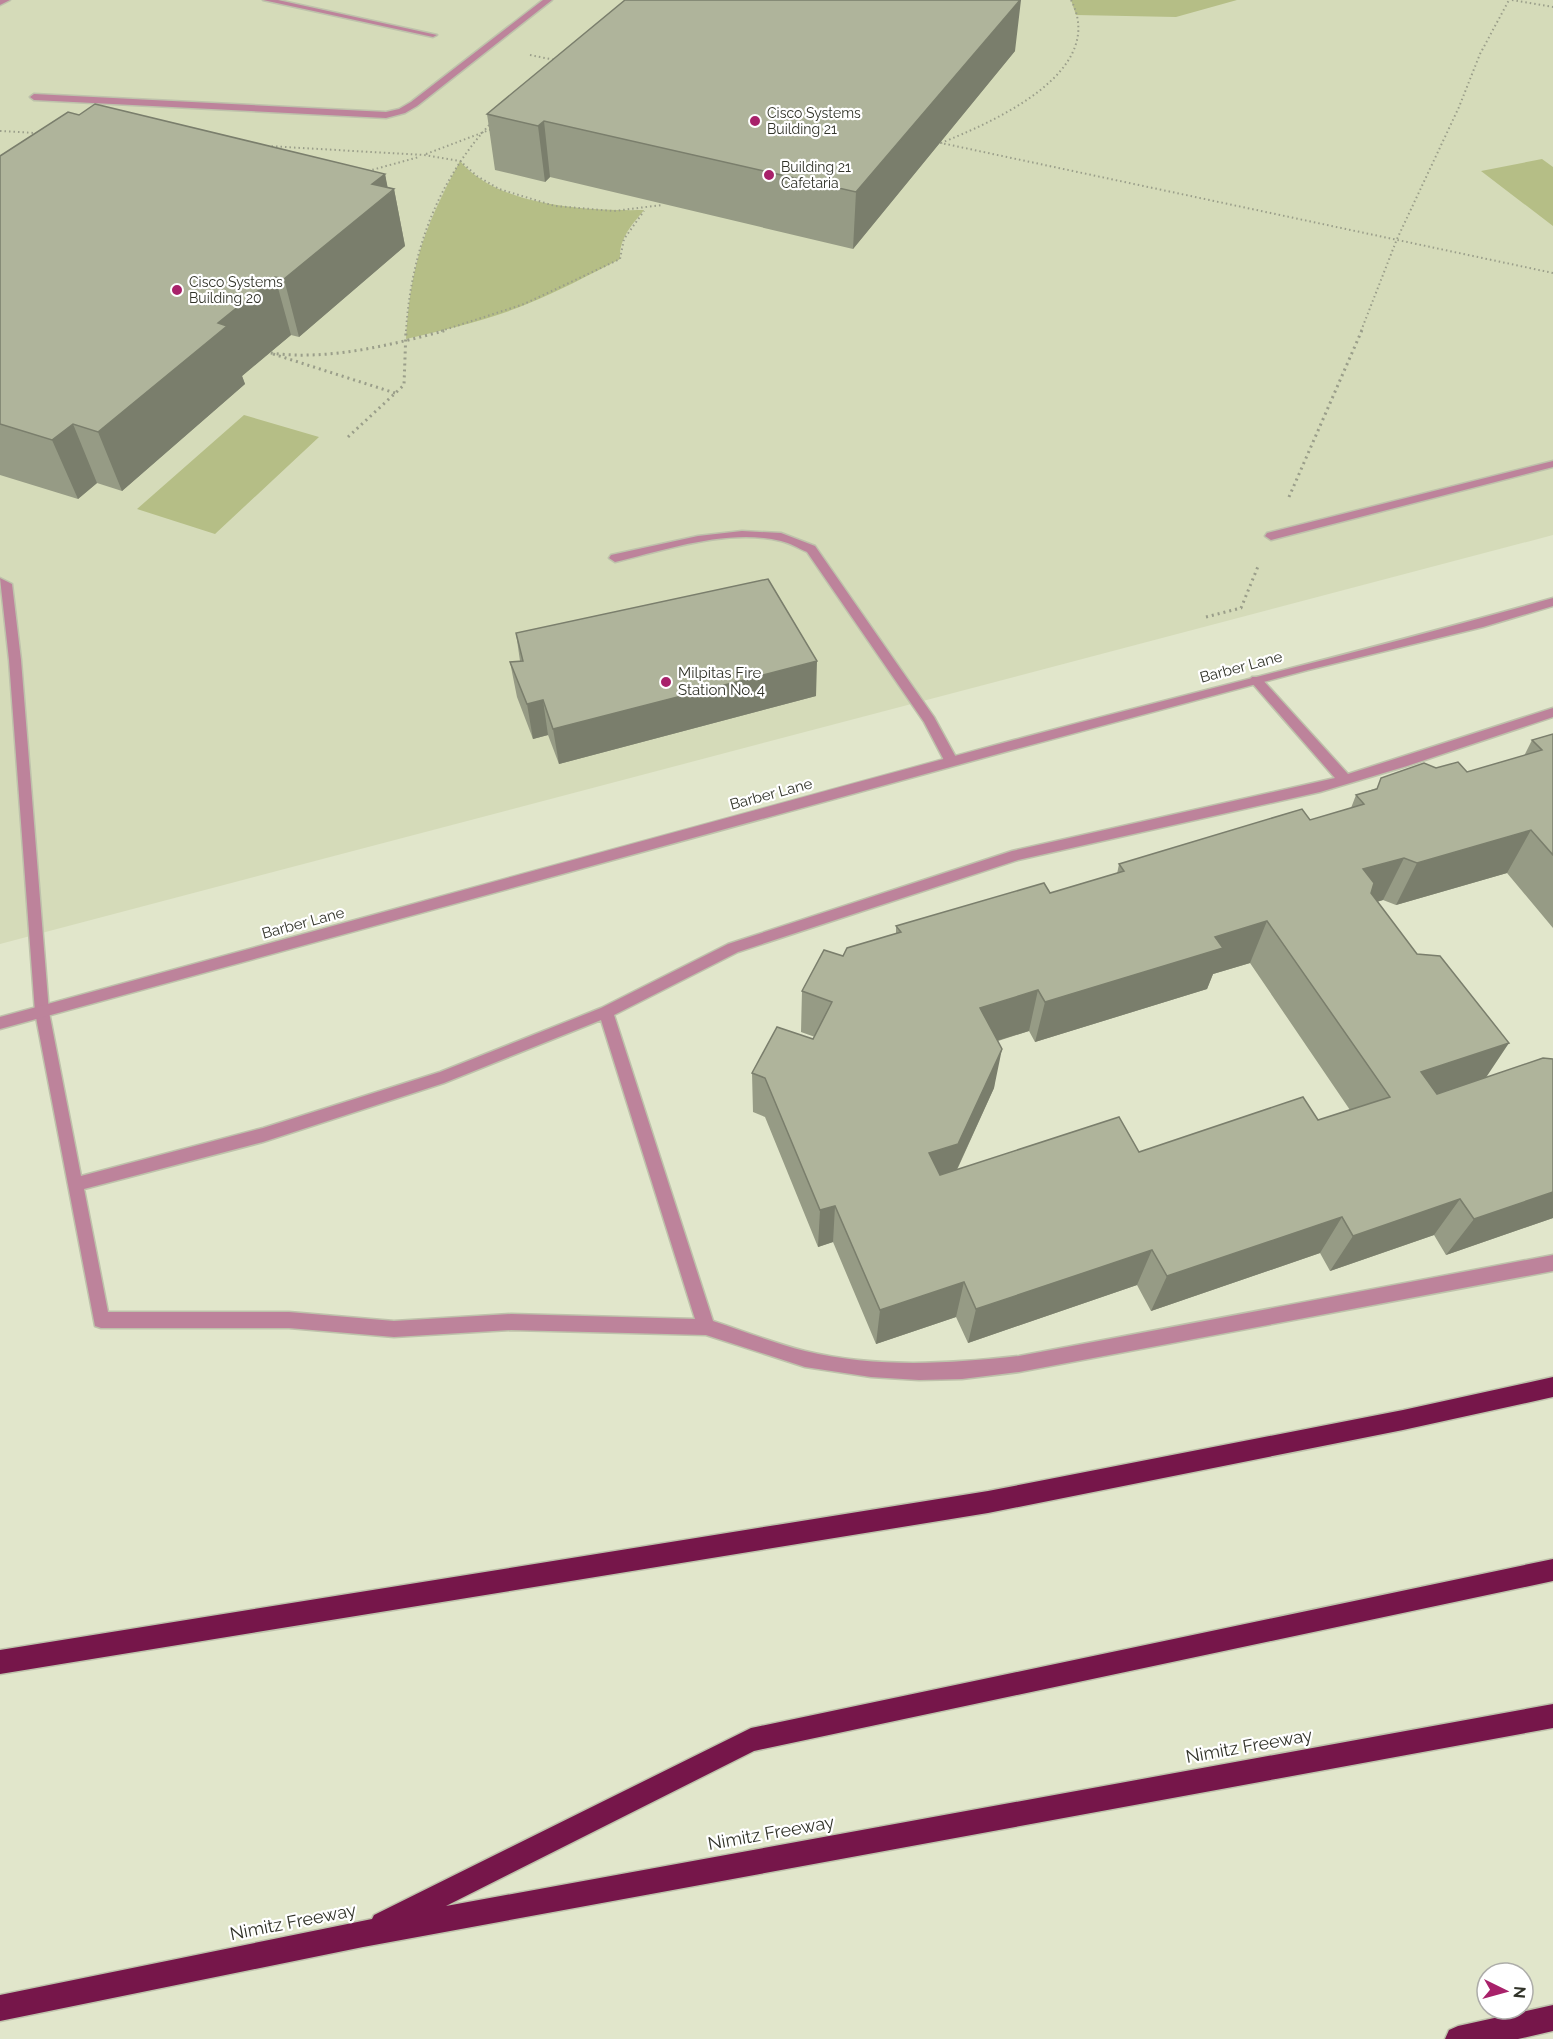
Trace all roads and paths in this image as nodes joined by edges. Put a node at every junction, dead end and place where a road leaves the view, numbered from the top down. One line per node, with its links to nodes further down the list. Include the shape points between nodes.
1 (6, 0): 6 (street)
2 (267, 0): 8 (street)
3 (548, 0): 11 (street, via 414,104 386,115)
4 (1071, 0): 22 (path, via 1078,36 1066,65 1019,106 941,143)
5 (1510, 0): 7 (path); 22 (path, via 1480,54)
6 (0, 3)
7 (1553, 7)
8 (433, 35)
9 (556, 60): 10 (path)
10 (547, 69)
11 (34, 97)
12 (495, 119): 19 (path)
13 (36, 126): 15 (path)
14 (0, 131): 15 (path)
15 (32, 133): 16 (path); 17 (path)
16 (44, 133)
17 (25, 141)
18 (264, 146): 19 (path, via 424,155)
19 (460, 161): 21 (path, via 487,182 542,202 589,209); 24 (path, via 430,221 416,261 408,298)
20 (662, 205): 21 (path)
21 (644, 210): 24 (path, via 624,236 620,259 526,305)
22 (1397, 240): 23 (path); 28 (path, via 1349,362)
23 (1553, 273)
24 (406, 339): 25 (path, via 404,385); 25 (path, via 292,357 270,353)
25 (395, 393): 26 (path)
26 (348, 438)
27 (1553, 464): 28 (street)
28 (1271, 536): 32 (path, via 1241,608)
29 (615, 558): 35 (street, via 709,538 748,535 781,537 811,549 929,720)
30 (0, 582): 37 (street, via 6,584 15,660)
31 (1553, 602): 33 (street, Barber Lane)
32 (1206, 617)
33 (1256, 680): 35 (street, Barber Lane); 36 (street)
34 (1553, 712): 36 (street)
35 (951, 761): 37 (street, Barber Lane)
36 (1345, 780): 38 (street, via 1017,855 733,948)
37 (42, 1012): 39 (street, Barber Lane); 40 (street)
38 (606, 1012): 40 (street, via 444,1077 264,1135); 42 (street)
39 (0, 1023)
40 (76, 1184): 42 (street, via 101,1320 289,1320 394,1329 511,1322)
41 (1553, 1263): 42 (street, via 1030,1362 962,1371 871,1369 805,1359)
42 (706, 1327)
43 (1553, 1387): 45 (highway, via 988,1502)
44 (1553, 1570): 47 (highway, via 751,1740)
45 (0, 1662)
46 (1553, 1716): 47 (highway, Nimitz Freeway)
47 (363, 1934): 48 (highway, Nimitz Freeway)
48 (0, 2008)
49 (1553, 2018): 50 (highway)
50 (1458, 2039)

